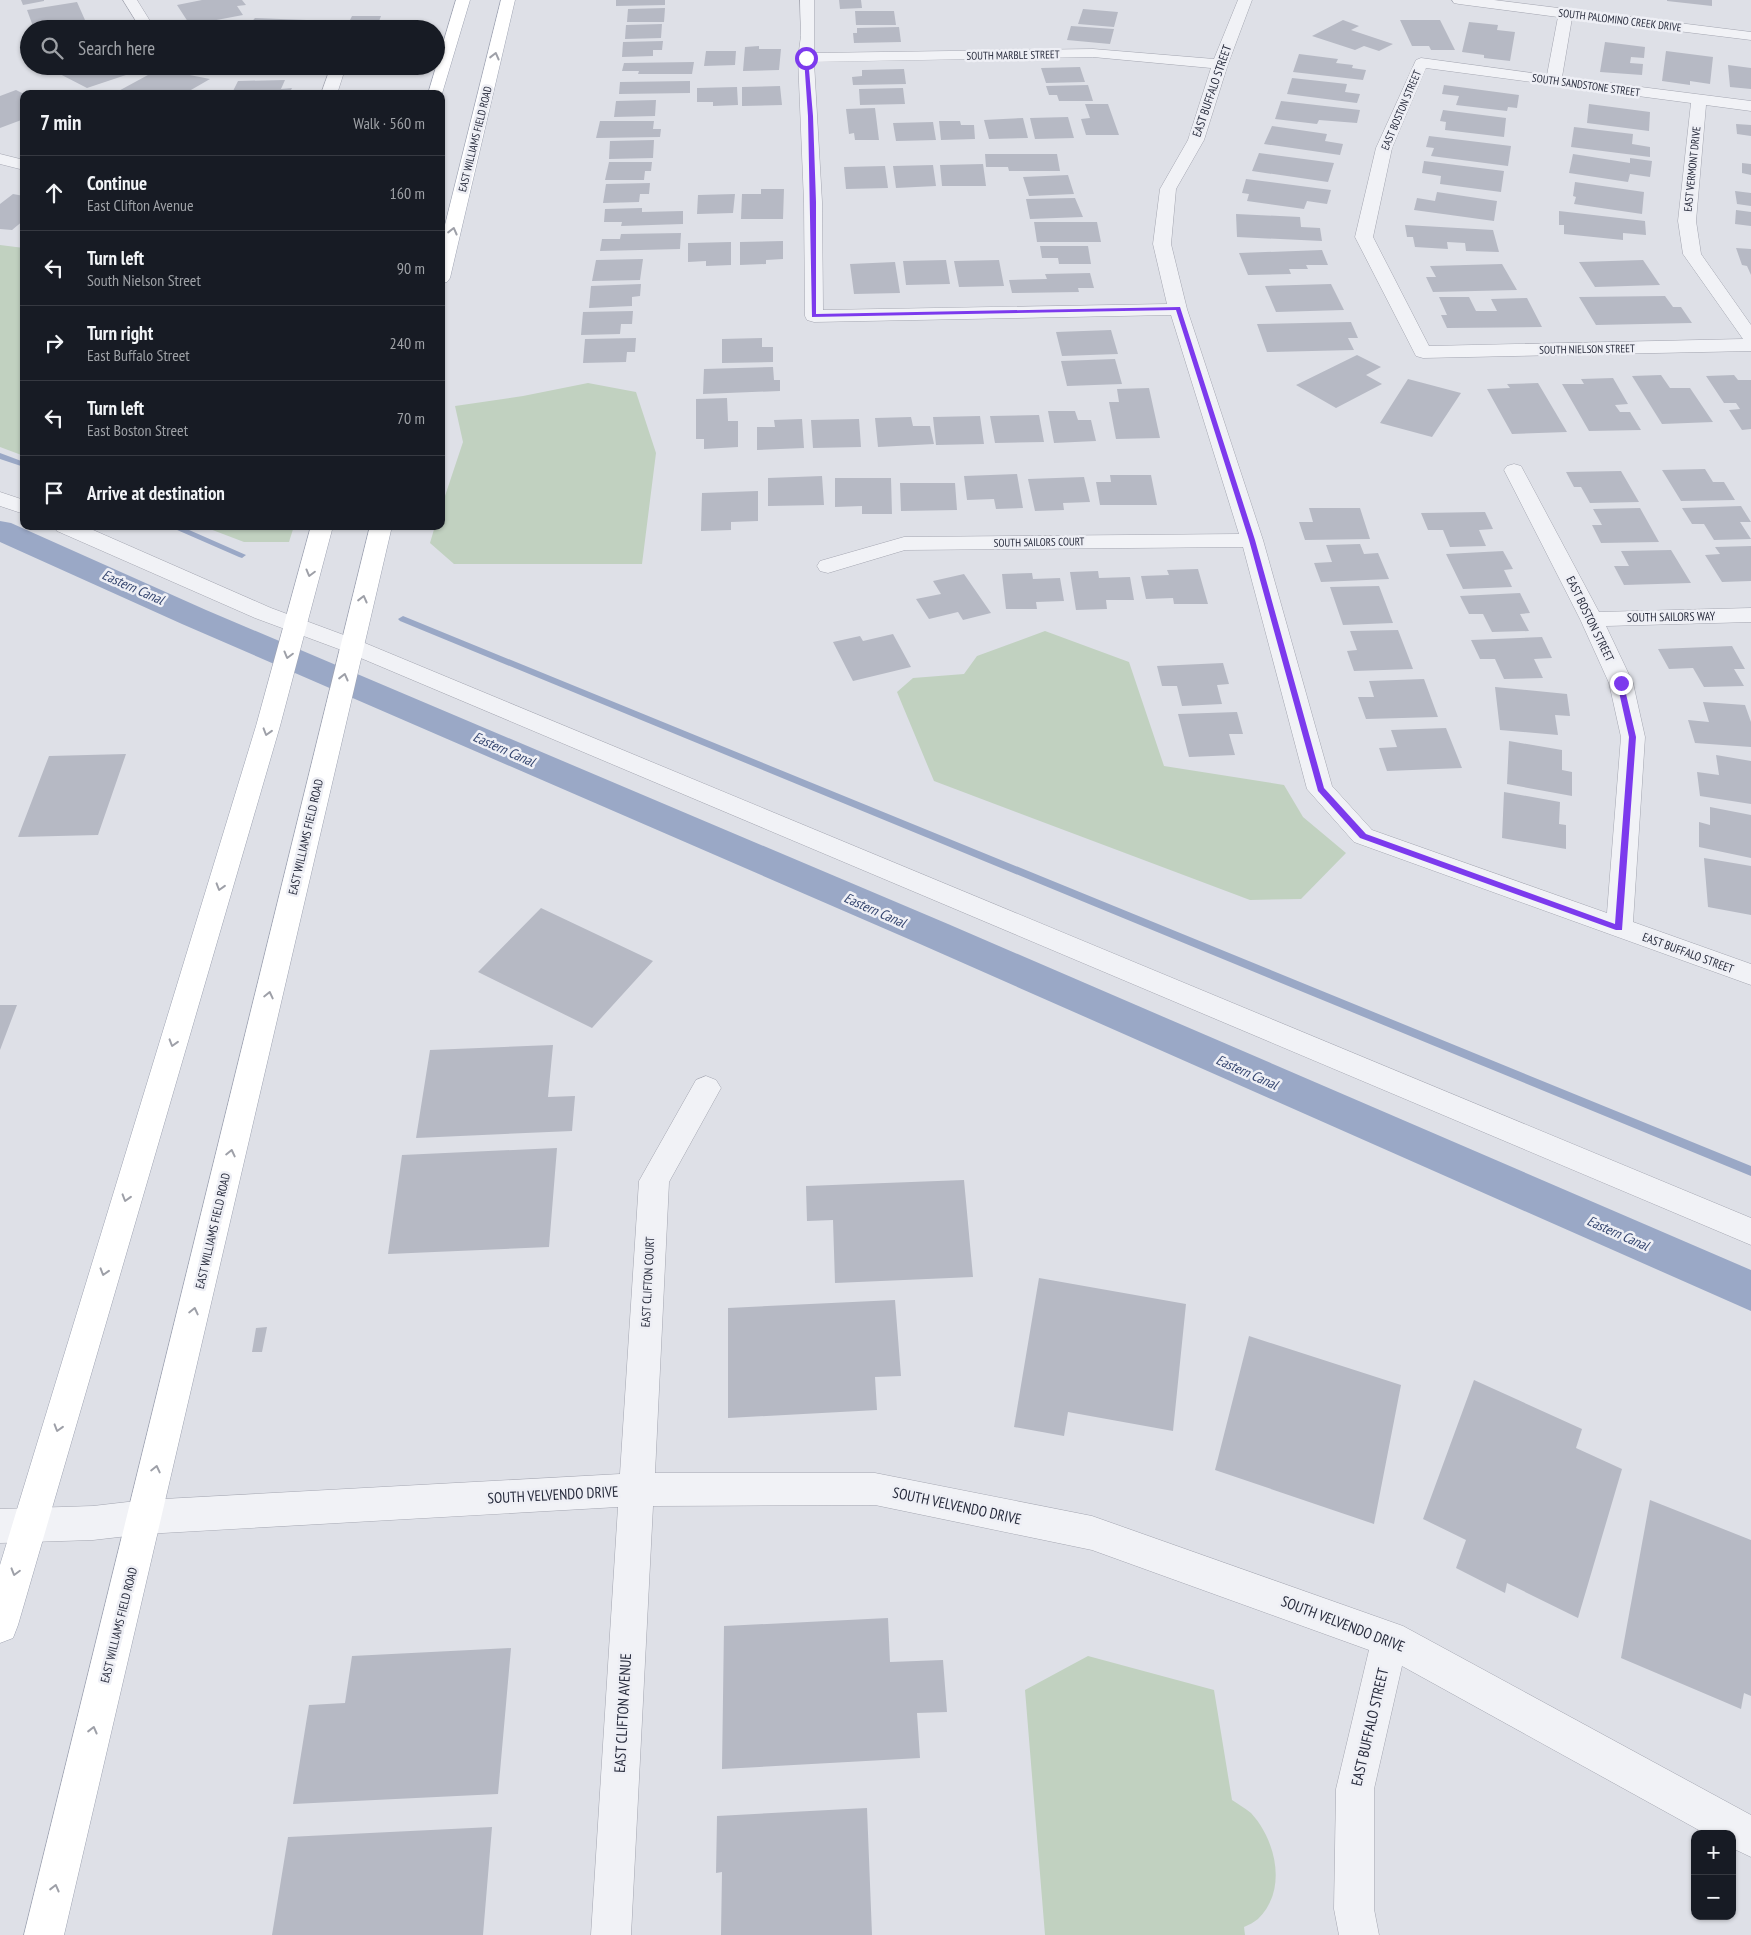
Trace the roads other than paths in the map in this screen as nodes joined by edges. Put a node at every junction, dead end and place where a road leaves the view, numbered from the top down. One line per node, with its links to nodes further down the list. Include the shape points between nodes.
1 (130, 0): 8 (street)
2 (463, 0): 11 (main road)
3 (508, 0): 23 (main road, EAST WILLIAMS FIELD ROAD, one-way to 3)
4 (807, 0): 10 (street)
5 (1245, 0): 13 (street, EAST BUFFALO STREET)
6 (1458, 0): 7 (street, SOUTH PALOMINO CREEK DRIVE)
7 (1566, 13): 9 (street, SOUTH PALOMINO CREEK DRIVE); 16 (street)
8 (142, 20)
9 (1751, 36)
10 (806, 58): 13 (street, SOUTH MARBLE STREET, via 1093,53); 24 (street, via 813,202 814,316)
11 (445, 63)
12 (1421, 63): 16 (street, SOUTH SANDSTONE STREET); 27 (street, EAST BOSTON STREET, via 1384,148 1364,236)
13 (1220, 64): 24 (street, EAST BUFFALO STREET, via 1196,140 1168,189 1162,244)
14 (336, 75): 17 (street)
15 (441, 75): 18 (main road)
16 (1554, 81): 19 (street, SOUTH SANDSTONE STREET)
17 (330, 90)
18 (437, 90)
19 (1699, 100): 20 (street, SOUTH SANDSTONE STREET); 25 (street, EAST VERMONT DRIVE, via 1686,221 1692,254)
20 (1751, 106)
21 (0, 159): 22 (street)
22 (20, 164)
23 (445, 261)
24 (1178, 309): 34 (street, EAST BUFFALO STREET)
25 (1751, 338)
26 (1751, 345): 27 (street, SOUTH NIELSON STREET)
27 (1423, 352)
28 (1514, 470): 37 (street, EAST BOSTON STREET)
29 (0, 498): 30 (street)
30 (20, 506)
31 (74, 530): 38 (street)
32 (321, 530): 38 (main road, one-way to 38)
33 (380, 530): 39 (main road, EAST WILLIAMS FIELD ROAD, one-way to 33)
34 (1252, 540): 35 (street, SOUTH SAILORS COURT, via 904,544); 40 (street, EAST BUFFALO STREET, via 1320,789 1363,836)
35 (828, 566)
36 (1751, 615): 37 (street, SOUTH SAILORS WAY)
37 (1591, 618): 40 (street, EAST BOSTON STREET, via 1621,683 1633,737)
38 (296, 626): 39 (street); 46 (main road, one-way to 46)
39 (352, 646): 43 (street); 45 (main road, EAST WILLIAMS FIELD ROAD, one-way to 39)
40 (1619, 928): 41 (street, EAST BUFFALO STREET)
41 (1751, 976)
42 (706, 1088): 44 (street, EAST CLIFTON COURT, via 654,1181)
43 (1751, 1232)
44 (636, 1490): 45 (street, SOUTH VELVENDO DRIVE); 48 (street, SOUTH VELVENDO DRIVE, via 875,1489 1092,1533); 51 (street, EAST CLIFTON AVENUE)
45 (145, 1517): 46 (street, SOUTH VELVENDO DRIVE); 50 (main road, EAST WILLIAMS FIELD ROAD, one-way to 45)
46 (14, 1526): 47 (main road, one-way to 47)
47 (0, 1625)
48 (1390, 1639): 49 (street, SOUTH VELVENDO DRIVE); 52 (street, EAST BUFFALO STREET, via 1355,1788 1354,1909)
49 (1751, 1837)
50 (44, 1935)
51 (610, 1935)
52 (1359, 1935)

